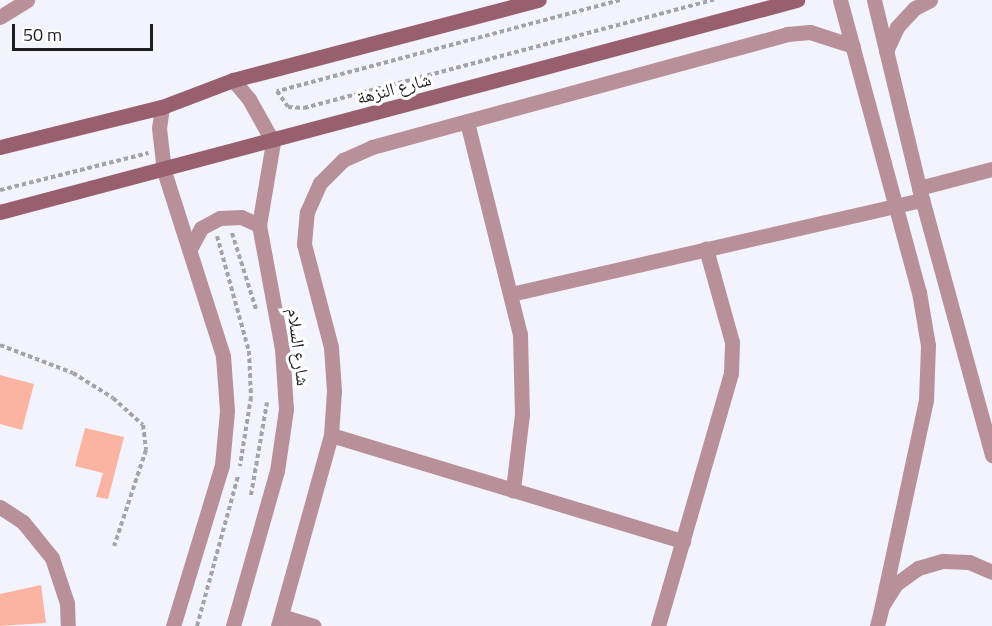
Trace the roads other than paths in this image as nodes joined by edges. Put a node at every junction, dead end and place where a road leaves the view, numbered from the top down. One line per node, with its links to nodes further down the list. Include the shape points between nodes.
1 (27, 0): 7 (street)
2 (539, 0): 10 (main road)
3 (797, 0): 13 (main road, شارع النزهة)
4 (840, 0): 8 (street)
5 (874, 0): 9 (street)
6 (930, 0): 9 (street, via 915,8 897,27)
7 (0, 17)
8 (853, 46): 12 (street, via 821,34 787,34); 18 (street)
9 (886, 51): 17 (street)
10 (233, 80): 11 (main road); 13 (street, via 249,99)
11 (162, 107): 14 (main road); 16 (street, via 159,139)
12 (467, 122): 23 (street); 24 (street, via 372,147 343,160 320,183 307,212 304,244 331,347 334,391)
13 (273, 142): 16 (main road, شارع النزهة); 20 (street, شارع السلام)
14 (0, 147)
15 (992, 168): 17 (street)
16 (164, 171): 19 (main road, شارع النزهة); 21 (street)
17 (920, 194): 18 (street); 25 (street)
18 (896, 206): 22 (street); 30 (street, via 921,302 927,345 926,389)
19 (0, 212)
20 (260, 225): 21 (street, via 241,217 220,218 201,228); 34 (street, شارع السلام, via 282,349 285,409 277,471)
21 (191, 247): 33 (street, via 223,356 227,411 222,465)
22 (706, 249): 23 (street); 28 (street, via 732,342 731,373)
23 (511, 294): 26 (street, via 524,374)
24 (330, 435): 26 (street); 31 (street)
25 (992, 455)
26 (513, 490): 28 (street)
27 (0, 507): 32 (street, via 23,522 52,558 67,603)
28 (683, 541): 36 (street)
29 (992, 572): 30 (street, via 969,562 943,561 918,568 896,584)
30 (877, 620)
31 (280, 621): 35 (street)
32 (68, 626)
33 (174, 626)
34 (233, 626)
35 (313, 626)
36 (658, 626)

